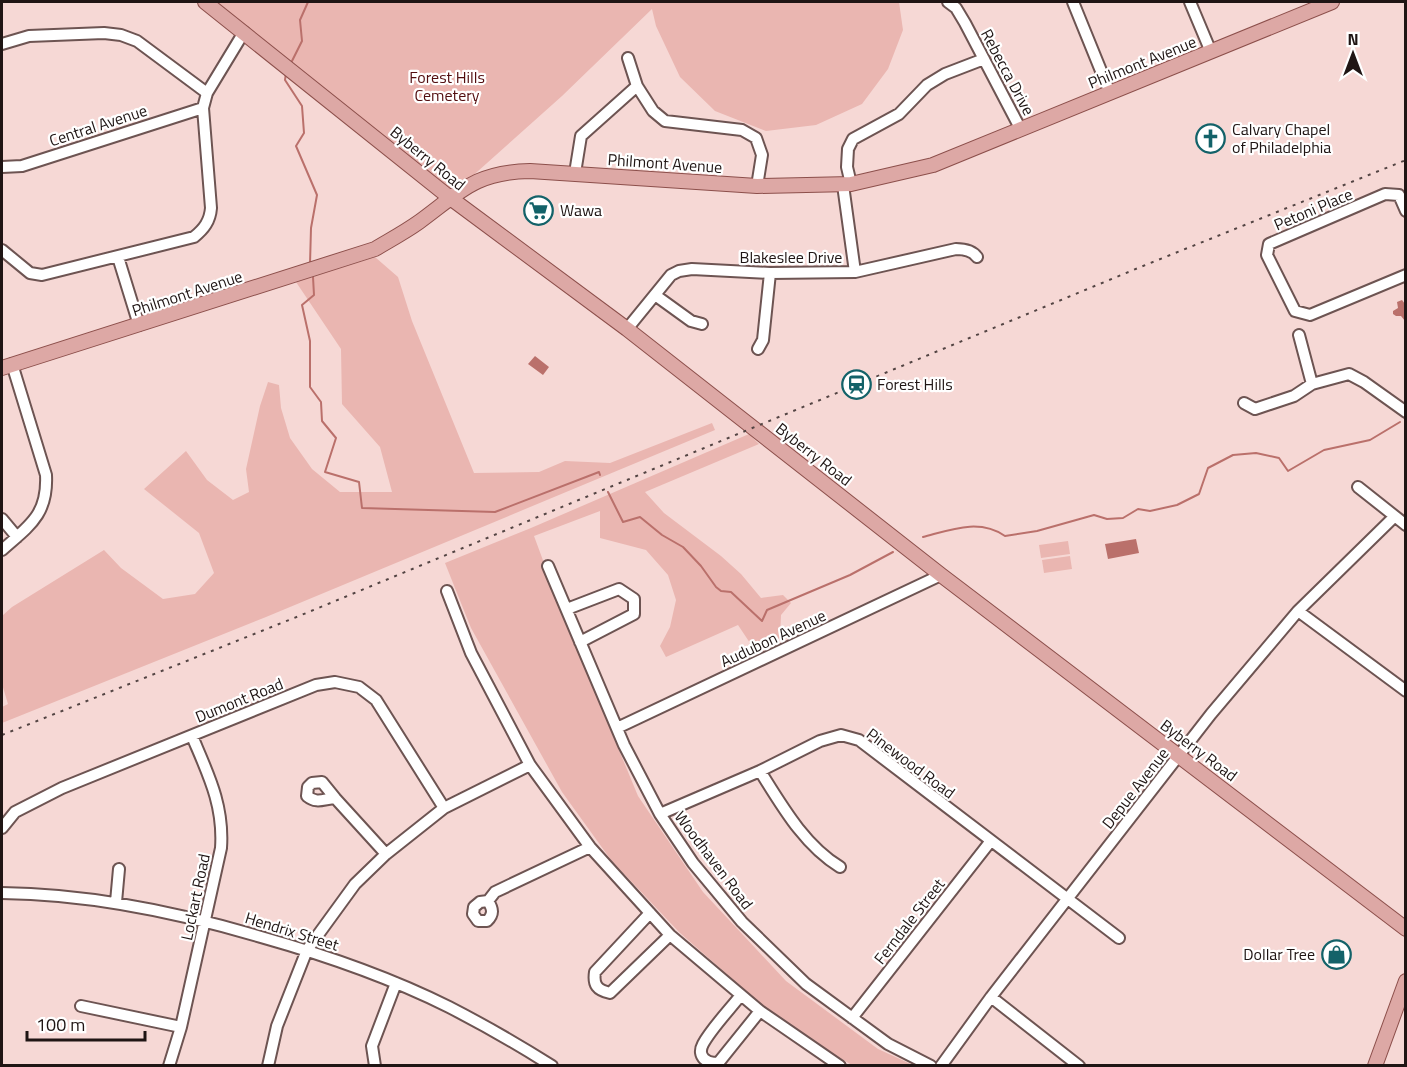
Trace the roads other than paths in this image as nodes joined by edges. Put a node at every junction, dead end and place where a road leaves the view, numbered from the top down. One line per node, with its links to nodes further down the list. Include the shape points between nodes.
1 (205, 2): 7 (main road, Byberry Road)
2 (948, 2): 11 (street, Rebecca Drive, via 956,8)
3 (1073, 2): 14 (street)
4 (1190, 2): 9 (street)
5 (1332, 2): 6 (main road, Philmont Avenue)
6 (1310, 6): 9 (main road, Philmont Avenue)
7 (244, 32): 13 (street); 21 (main road, Byberry Road)
8 (2, 44): 13 (street, via 29,36 121,35 137,41)
9 (1211, 52): 14 (main road, Philmont Avenue)
10 (628, 58): 12 (street)
11 (984, 58): 16 (street, Rebecca Drive); 19 (street, via 927,85 899,114 853,140 848,149)
12 (638, 86): 18 (street, via 580,136); 20 (street, via 664,121 742,130 756,138 762,155)
13 (207, 93): 15 (street)
14 (1110, 93): 16 (main road, Philmont Avenue)
15 (202, 108): 17 (street, Central Avenue, via 22,166); 24 (street, via 211,208 205,228 194,237)
16 (1020, 128): 19 (main road, Philmont Avenue, via 933,165)
17 (2, 166)
18 (575, 173): 20 (main road, Philmont Avenue); 21 (main road, Philmont Avenue, via 507,173 472,183)
19 (847, 185): 20 (main road, Philmont Avenue); 26 (street)
20 (757, 186)
21 (449, 197): 31 (main road, Philmont Avenue, via 419,222 375,249); 32 (main road, Byberry Road)
22 (1406, 211): 28 (street, Petoni Place, via 1399,195 1385,194 1269,244 1267,255 1295,311 1310,315)
23 (2, 250): 24 (street, via 30,273 42,275)
24 (118, 256): 31 (street)
25 (977, 257): 26 (street, Blakeslee Drive, via 966,249 956,249)
26 (855, 272): 27 (street, Blakeslee Drive)
27 (770, 273): 29 (street, Blakeslee Drive, via 679,271); 34 (street)
28 (1406, 275)
29 (655, 295): 30 (street, via 691,321); 32 (street, Blakeslee Drive)
30 (702, 324)
31 (139, 325): 35 (main road, Philmont Avenue)
32 (627, 329): 46 (main road, Byberry Road)
33 (1299, 335): 36 (street)
34 (758, 349)
35 (7, 366): 43 (street, via 46,475 36,520)
36 (1312, 384): 37 (street, via 1274,404 1255,409); 38 (street, via 1349,374)
37 (1244, 403)
38 (1406, 412)
39 (1358, 487): 40 (street)
40 (1394, 517): 42 (street); 49 (street, Depue Avenue)
41 (2, 519): 43 (street)
42 (1406, 525)
43 (17, 537): 44 (street)
44 (2, 550)
45 (548, 566): 48 (street, Woodhaven Road)
46 (942, 575): 52 (street, Audubon Avenue); 54 (main road, Byberry Road)
47 (447, 591): 55 (street, via 471,653)
48 (567, 609): 50 (street, Woodhaven Road); 50 (street, via 619,589 634,599 634,615)
49 (1298, 611): 51 (street); 54 (street, Depue Avenue)
50 (580, 642): 52 (street, Woodhaven Road)
51 (1406, 691)
52 (617, 728): 59 (street, Woodhaven Road)
53 (192, 736): 58 (street, Dumont Road, via 316,685 335,682 359,687 376,700); 60 (street, Dumont Road, via 62,788 15,812); 71 (street, Lockart Road, via 220,808 222,830)
54 (1179, 756): 67 (street, Depue Avenue); 72 (main road, Byberry Road)
55 (530, 765): 58 (street); 62 (street)
56 (760, 771): 59 (street, Pinewood Road); 61 (street, Pinewood Road, via 820,741 841,735 859,740); 64 (street, via 791,821)
57 (335, 798): 63 (street)
58 (444, 808): 63 (street)
59 (660, 814): 82 (street, Woodhaven Road, via 693,863 742,922 806,984)
60 (2, 828)
61 (990, 842): 67 (street, Pinewood Road); 82 (street, Ferndale Street)
62 (590, 847): 68 (street, via 495,892); 70 (street)
63 (386, 854): 75 (street, via 355,884)
64 (840, 867)
65 (119, 869): 69 (street)
66 (2, 893): 69 (street, Hendrix Street)
67 (1066, 900): 74 (street, Pinewood Road); 79 (street, Depue Avenue)
68 (488, 901)
69 (116, 902): 71 (street, Hendrix Street)
70 (650, 913): 73 (street); 73 (street, via 594,972 597,987 610,993)
71 (205, 921): 75 (street, Hendrix Street); 83 (street, Lockart Road)
72 (1406, 929)
73 (670, 934): 78 (street)
74 (1119, 938)
75 (308, 950): 77 (street, Hendrix Street); 86 (street, via 277,1026)
76 (1406, 981): 92 (main road)
77 (396, 983): 84 (street, via 372,1046); 87 (street, Hendrix Street, via 449,1007)
78 (741, 995): 81 (street); 81 (street, via 702,1045 704,1060 719,1062)
79 (991, 997): 90 (street, Depue Avenue); 91 (street)
80 (81, 1006): 83 (street)
81 (760, 1011): 88 (street)
82 (852, 1018): 89 (street, Woodhaven Road, via 888,1044)
83 (181, 1027): 85 (street, Lockart Road)
84 (374, 1062)
85 (169, 1065)
86 (268, 1065)
87 (552, 1065)
88 (840, 1065)
89 (931, 1065)
90 (941, 1065)
91 (1079, 1065)
92 (1375, 1065)

